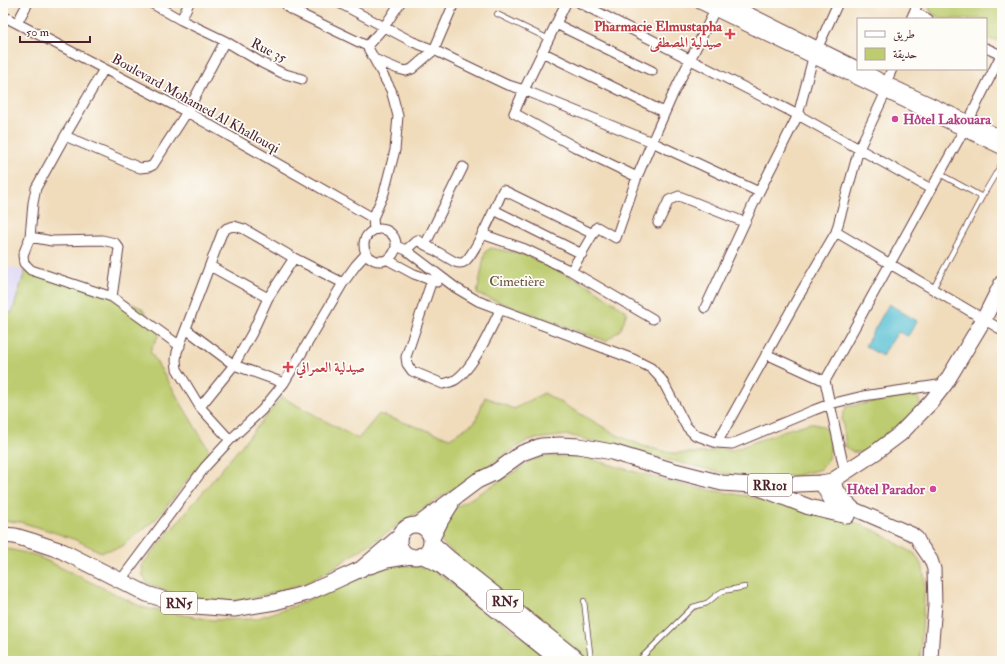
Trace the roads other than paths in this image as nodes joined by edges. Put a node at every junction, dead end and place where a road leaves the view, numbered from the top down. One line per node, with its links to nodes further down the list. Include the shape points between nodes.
1 (28, 3): 20 (street)
2 (151, 3): 19 (street, Rue 35)
3 (189, 3): 19 (street)
4 (287, 3): 25 (street, via 290,9)
5 (339, 3): 22 (street)
6 (400, 3): 22 (street)
7 (454, 3): 27 (street)
8 (566, 3): 21 (street)
9 (580, 3): 31 (street)
10 (700, 3): 14 (street)
11 (728, 3): 29 (street)
12 (838, 3): 29 (street)
13 (918, 3): 17 (street)
14 (715, 10): 29 (street); 31 (street)
15 (497, 14): 23 (lane)
16 (3, 16): 20 (street, Boulevard Mohamed Al Khallouqi)
17 (913, 16): 18 (street)
18 (923, 18)
19 (180, 20): 24 (street, Rue 35)
20 (16, 23): 34 (street, Boulevard Mohamed Al Khallouqi)
21 (556, 24): 23 (street); 37 (street)
22 (384, 27): 25 (street); 27 (street)
23 (549, 39): 28 (street)
24 (225, 41): 38 (street, Rue 35, via 282,73); 41 (street)
25 (368, 46): 32 (street)
26 (987, 48): 30 (street)
27 (434, 50): 32 (street, via 406,71); 40 (street)
28 (542, 52): 40 (street); 42 (street)
29 (816, 53): 33 (street); 39 (street); 43 (street)
30 (1002, 54): 44 (street)
31 (690, 58): 42 (street); 43 (street)
32 (374, 59): 58 (street, via 391,90 398,116 395,150 384,193)
33 (857, 67)
34 (104, 69): 41 (street, Boulevard Mohamed Al Khallouqi); 45 (street)
35 (862, 70): 39 (street)
36 (892, 70): 39 (street)
37 (652, 71)
38 (302, 79)
39 (886, 87): 44 (street); 49 (street)
40 (524, 90): 47 (street); 53 (street, via 514,113 575,147)
41 (187, 112): 45 (street, via 153,165 149,167 130,165); 58 (street, Boulevard Mohamed Al Khallouqi)
42 (664, 112): 47 (street)
43 (798, 114): 49 (street); 55 (street)
44 (967, 125): 46 (street); 48 (street); 52 (street)
45 (64, 136): 65 (street, via 36,188)
46 (1002, 137)
47 (652, 142): 53 (street); 55 (street)
48 (1002, 148)
49 (859, 149): 54 (street); 62 (street)
50 (1002, 163): 56 (lane)
51 (463, 167): 66 (street)
52 (940, 174): 54 (street); 56 (lane)
53 (637, 177): 64 (street, via 616,238 597,227)
54 (931, 189): 73 (street)
55 (759, 192): 59 (street)
56 (982, 198): 80 (lane)
57 (494, 210): 63 (street); 64 (street, via 503,190); 70 (street)
58 (373, 218): 61 (street)
59 (744, 222): 60 (street, via 679,196 669,200); 83 (street)
60 (658, 223)
61 (374, 230): 67 (street, via 386,230 392,234); 69 (street, via 366,236)
62 (836, 232): 73 (street); 90 (street)
63 (482, 234): 66 (street, via 467,259 460,264); 75 (street, via 518,246)
64 (593, 234): 70 (street)
65 (30, 237): 81 (street, via 23,255 24,263 31,270); 81 (street, via 52,241 102,240 115,243 119,248)
66 (425, 245): 68 (street, via 417,240)
67 (396, 246): 68 (street); 72 (street, via 394,254)
68 (406, 250): 79 (street)
69 (366, 254): 72 (street, via 372,260); 77 (street)
70 (582, 254): 75 (street)
71 (294, 258): 74 (street, via 244,229 234,226 222,233); 77 (street); 82 (street)
72 (388, 260): 76 (street)
73 (890, 264): 80 (street); 92 (street)
74 (210, 266): 82 (street); 87 (street)
75 (572, 270): 85 (street)
76 (432, 280): 79 (street); 84 (street, via 406,357 407,364 418,374 443,384 455,379 479,352)
77 (343, 283): 93 (street)
78 (1002, 283): 86 (main road)
79 (456, 288): 84 (street, via 471,298)
80 (933, 289): 86 (street)
81 (112, 298): 89 (street)
82 (268, 298): 91 (street)
83 (705, 308)
84 (500, 310): 98 (street, via 651,368 662,380 686,426 696,436)
85 (652, 318)
86 (984, 319): 88 (street); 94 (main road)
87 (186, 329): 89 (street); 91 (street)
88 (1002, 330)
89 (180, 346): 96 (street, via 176,360 177,369)
90 (766, 354): 92 (street); 98 (street)
91 (234, 365): 93 (street); 96 (street)
92 (825, 381): 95 (street)
93 (284, 383): 97 (street, via 262,410)
94 (944, 384): 95 (street, via 863,396); 99 (main road, via 931,402 900,434)
95 (830, 404): 98 (street, via 732,444); 99 (street)
96 (200, 406): 97 (street)
97 (230, 440): 110 (street, via 201,473)
98 (717, 443)
99 (833, 479): 100 (main road, RR101); 102 (main road, via 831,503); 103 (main road, via 849,505)
100 (752, 485): 101 (main road, RR101, via 722,483 612,452 560,445 542,446 522,453); 102 (main road, via 808,507)
101 (459, 493): 104 (main road, RR101); 107 (main road, RR101)
102 (847, 516): 103 (main road)
103 (874, 523): 118 (main road, via 913,544 920,544 931,560 934,569 935,605)
104 (418, 525): 106 (main road, RN5, via 404,528); 107 (main road, RN5, via 427,530)
105 (3, 535): 110 (main road, RN5, via 62,551)
106 (399, 537): 108 (main road, RN5, via 402,551); 109 (main road, RN5)
107 (431, 541): 108 (main road, via 429,548); 112 (main road, RN5)
108 (416, 556): 109 (main road, RN5, via 387,560); 112 (main road, RN5, via 439,564)
109 (361, 569): 110 (main road, RN5, via 307,593 234,609 172,602)
110 (120, 581)
111 (745, 587): 117 (lane, via 723,591 707,603 693,607)
112 (488, 595): 114 (main road, RN5); 115 (main road, RN5)
113 (584, 601): 116 (lane)
114 (560, 661)
115 (579, 661)
116 (591, 661)
117 (638, 661)
118 (932, 661)

